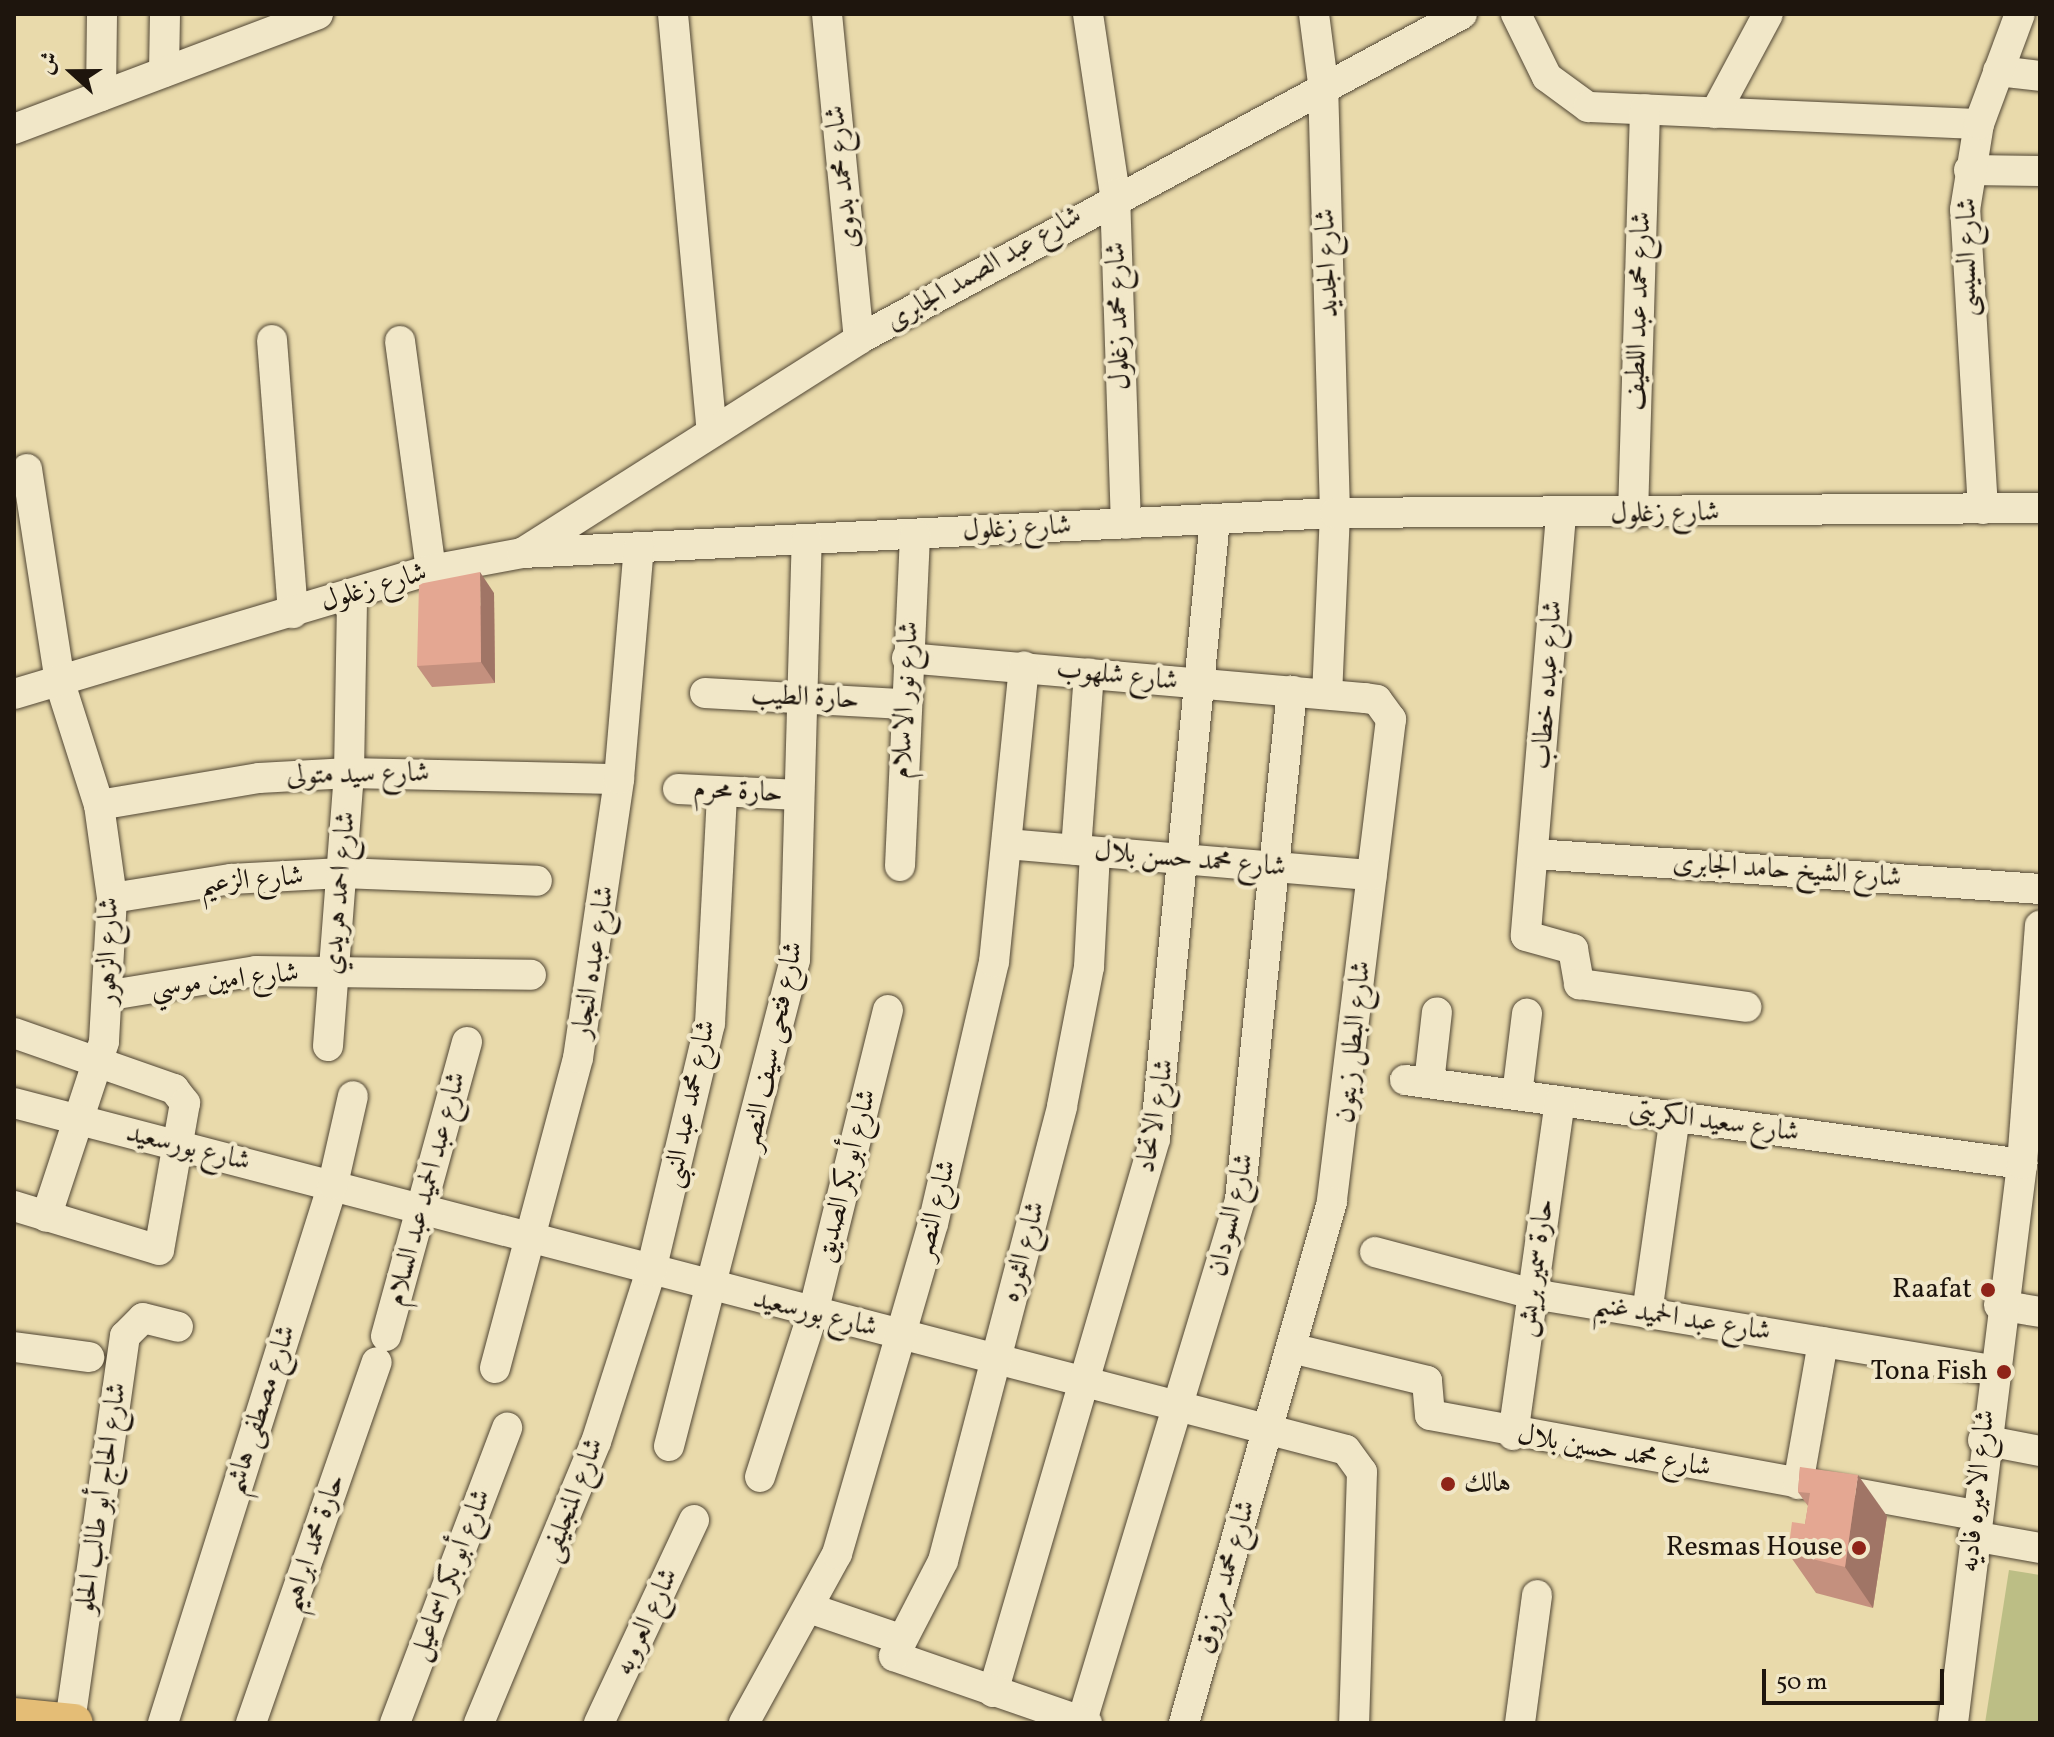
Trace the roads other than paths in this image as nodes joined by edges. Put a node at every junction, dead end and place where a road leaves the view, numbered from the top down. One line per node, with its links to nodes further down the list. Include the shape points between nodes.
1 (102, 14): 17 (street)
2 (165, 14): 14 (street)
3 (318, 14): 11 (street)
4 (673, 14): 28 (street)
5 (827, 14): 25 (street, شارع محمد بدوى)
6 (1088, 14): 24 (street, شارع محمد زغلول)
7 (1314, 14): 16 (street, شارع الجديد)
8 (1462, 14): 16 (street, شارع عبد الصمد الجابرى)
9 (1516, 14): 18 (street, via 1560,94 1588,107)
10 (1768, 14): 19 (street)
11 (287, 20): 14 (street)
12 (2025, 20): 13 (street, شارع السيسى)
13 (1998, 71): 15 (street); 20 (street, شارع السيسى)
14 (164, 72): 17 (street)
15 (2040, 76)
16 (1323, 83): 24 (street, شارع عبد الصمد الجابرى); 32 (street, شارع الجديد)
17 (101, 96): 21 (street)
18 (1645, 109): 19 (street); 33 (street, شارع محمد عبد اللطيف)
19 (1715, 113): 20 (street)
20 (1979, 124): 22 (street, شارع السيسى)
21 (14, 129)
22 (1969, 170): 23 (street); 31 (street, شارع السيسى, via 1964,274)
23 (2040, 171)
24 (1115, 194): 25 (street, شارع عبد الصمد الجابرى); 36 (street, شارع محمد زغلول)
25 (859, 339): 28 (street, شارع عبد الصمد الجابرى)
26 (272, 340): 43 (street)
27 (400, 341): 41 (street)
28 (712, 432): 40 (street, شارع عبد الصمد الجابرى)
29 (27, 469): 47 (street, شارع الزهور)
30 (2040, 508): 31 (street, شارع زغلول)
31 (1983, 509): 33 (street, شارع زغلول)
32 (1335, 513): 34 (street, شارع زغلول); 35 (street, شارع زغلول); 52 (street, شارع الجديد)
33 (1633, 514): 34 (street, شارع زغلول)
34 (1561, 515): 63 (street, شارع عبده خطاب)
35 (1215, 519): 36 (street, شارع زغلول); 48 (street, شارع الاتحاد)
36 (1126, 524): 37 (street, شارع زغلول)
37 (915, 534): 38 (street, شارع زغلول); 44 (street, شارع نور الاسلام)
38 (807, 539): 39 (street, شارع زغلول); 53 (street, شارع فتحى سيف النصر)
39 (639, 547): 40 (street, شارع زغلول); 56 (street, شارع عبده النجار)
40 (522, 553): 41 (street, شارع زغلول)
41 (431, 570): 42 (street, شارع زغلول)
42 (352, 595): 43 (street, شارع زغلول); 55 (street, شارع احمد هريدي)
43 (293, 613): 47 (street, شارع زغلول)
44 (907, 658): 45 (street, شارع شلهوب); 54 (street, شارع نور الاسلام)
45 (1024, 667): 46 (street, شارع شلهوب); 61 (street, شارع النصر)
46 (1089, 673): 48 (street, شارع شلهوب); 62 (street, شارع الثوره)
47 (60, 683): 51 (street, شارع زغلول); 60 (street, شارع الزهور)
48 (1199, 684): 49 (street, شارع شلهوب); 64 (street, شارع الاتحاد)
49 (1292, 691): 52 (street, شارع شلهوب); 66 (street, شارع السودان)
50 (705, 693): 53 (street, حارة الطيب)
51 (14, 694)
52 (1327, 694): 68 (street, شارع البطل زيتون, via 1377,700 1391,719)
53 (804, 697): 54 (street, حارة الطيب); 59 (street, شارع فتحى سيف النصر)
54 (904, 704): 65 (street, شارع نور الاسلام)
55 (349, 773): 56 (street, شارع سيد متولى); 60 (street, شارع سيد متولى, via 259,778); 67 (street, شارع احمد هريدي)
56 (619, 779): 97 (street, شارع عبده النجار, via 578,1058)
57 (678, 789): 58 (street, حارة محرم)
58 (722, 792): 59 (street, حارة محرم); 99 (street, شارع محمد عبد النبى, via 710,1024)
59 (799, 795): 100 (street, شارع فتحى سيف النصر, via 790,994)
60 (99, 805): 71 (street, شارع الزهور)
61 (1007, 844): 62 (street, شارع محمد حسن بلال); 107 (street, شارع النصر, via 984,1015)
62 (1085, 851): 64 (street, شارع محمد حسن بلال); 113 (street, شارع الثوره, via 1078,1039)
63 (1535, 854): 70 (street, شارع الشيخ حامد الجابرى); 77 (street, شارع عبده خطاب, via 1526,936 1571,947 1579,984)
64 (1183, 859): 66 (street, شارع محمد حسن بلال); 116 (street, شارع الاتحاد, via 1155,1139)
65 (900, 866)
66 (1277, 867): 68 (street, شارع محمد حسن بلال); 117 (street, شارع السودان, via 1240,1200)
67 (342, 873): 69 (street, شارع الزعيم); 71 (street, شارع الزعيم, via 231,879); 73 (street, شارع احمد هريدي)
68 (1372, 875): 110 (street, شارع البطل زيتون, via 1339,1164)
69 (537, 881)
70 (2040, 889)
71 (112, 898): 75 (street, شارع الزهور)
72 (2040, 926): 76 (street, شارع الاميره فاديه)
73 (333, 972): 74 (street, شارع امين موسي); 75 (street, شارع امين موسي, via 256,971); 83 (street, شارع احمد هريدي)
74 (531, 975)
75 (111, 995): 84 (street, شارع الزهور)
76 (2038, 1006): 92 (street, شارع الاميره فاديه)
77 (1746, 1007)
78 (888, 1010): 104 (street, شارع أبو بكر الصديق)
79 (1437, 1012): 85 (street, شارع سعيد الكريتى, via 1417,1081)
80 (1527, 1014): 85 (street)
81 (14, 1033): 84 (street)
82 (467, 1042): 95 (street, شارع عبد الحميد عبد السلام)
83 (328, 1046)
84 (98, 1065): 90 (street, شارع الزهور); 91 (street, via 182,1097)
85 (1517, 1095): 87 (street, شارع سعيد الكريتى)
86 (353, 1096): 93 (street, شارع مصطفى هاشم)
87 (1560, 1101): 89 (street, شارع سعيد الكريتى); 101 (street, حارة سمير بريش)
88 (14, 1103): 90 (street, شارع بورسعيد)
89 (1675, 1116): 92 (street, شارع سعيد الكريتى); 105 (street)
90 (79, 1122): 91 (street, شارع بورسعيد); 96 (street, شارع الزهور)
91 (180, 1146): 93 (street, شارع بورسعيد); 96 (street, via 159,1250)
92 (2022, 1164): 102 (street, شارع الاميره فاديه)
93 (333, 1184): 95 (street, شارع بورسعيد); 136 (street, شارع مصطفى هاشم)
94 (14, 1206): 96 (street)
95 (426, 1208): 97 (street, شارع بورسعيد); 111 (street, شارع عبد الحميد عبد السلام)
96 (46, 1217)
97 (531, 1238): 99 (street, شارع بورسعيد); 114 (street, شارع عبده النجار)
98 (1375, 1252): 101 (street, شارع عبد الحميد غنيم)
99 (651, 1271): 100 (street, شارع بورسعيد); 139 (street, شارع المنجليفى, via 596,1442)
100 (713, 1288): 104 (street, شارع بورسعيد); 122 (street, شارع فتحى سيف النصر)
101 (1533, 1294): 105 (street, شارع عبد الحميد غنيم); 120 (street, حارة سمير بريش)
102 (1999, 1305): 103 (street); 115 (street, شارع الاميره فاديه)
103 (2040, 1312)
104 (813, 1313): 107 (street, شارع بورسعيد); 124 (street, شارع أبو بكر الصديق)
105 (1647, 1313): 108 (street, شارع عبد الحميد غنيم)
106 (178, 1327): 135 (street, شارع الحاج أبو طالب الحلو, via 143,1318 125,1336)
107 (902, 1336): 113 (street, شارع بورسعيد); 130 (street, شارع النصر, via 853,1510)
108 (1823, 1342): 115 (street, شارع عبد الحميد غنيم); 125 (street)
109 (14, 1347): 112 (street, شارع الحاج أبو طالب الحلو)
110 (1291, 1348): 119 (street, شارع البطل زيتون); 120 (street, شارع محمد حسين بلال, via 1427,1381 1428,1414)
111 (382, 1349): 137 (street, حارة محمد ابراهيم)
112 (89, 1357)
113 (995, 1360): 116 (street, شارع بورسعيد); 131 (street, شارع الثوره, via 943,1561)
114 (495, 1368)
115 (1992, 1370): 121 (street, شارع الاميره فاديه)
116 (1087, 1384): 117 (street, شارع بورسعيد); 132 (street, شارع الاتحاد)
117 (1177, 1407): 119 (street, شارع بورسعيد); 134 (street, شارع السودان)
118 (507, 1428): 138 (street, شارع أبو بكر اسماعيل)
119 (1268, 1431): 142 (street, شارع محمد مرزوق); 143 (street, شارع بورسعيد, via 1346,1450 1362,1472)
120 (1513, 1435): 125 (street, شارع محمد حسين بلال)
121 (1983, 1440): 123 (street); 127 (street, شارع الاميره فاديه)
122 (669, 1446)
123 (2040, 1451)
124 (760, 1477)
125 (1798, 1484): 127 (street, شارع محمد حسين بلال)
126 (694, 1520): 140 (street, شارع العروبه)
127 (1974, 1526): 128 (street, شارع محمد حسين بلال); 145 (street, شارع الاميره فاديه)
128 (2040, 1548)
129 (1537, 1595): 144 (street)
130 (812, 1609): 131 (street); 141 (street, شارع النصر)
131 (900, 1639): 132 (street, via 898,1663)
132 (993, 1692): 134 (street)
133 (14, 1717): 135 (main road)
134 (1085, 1722)
135 (72, 1723)
136 (163, 1723)
137 (251, 1723)
138 (395, 1723)
139 (479, 1723)
140 (599, 1723)
141 (744, 1723)
142 (1184, 1723)
143 (1354, 1723)
144 (1520, 1723)
145 (1953, 1723)

